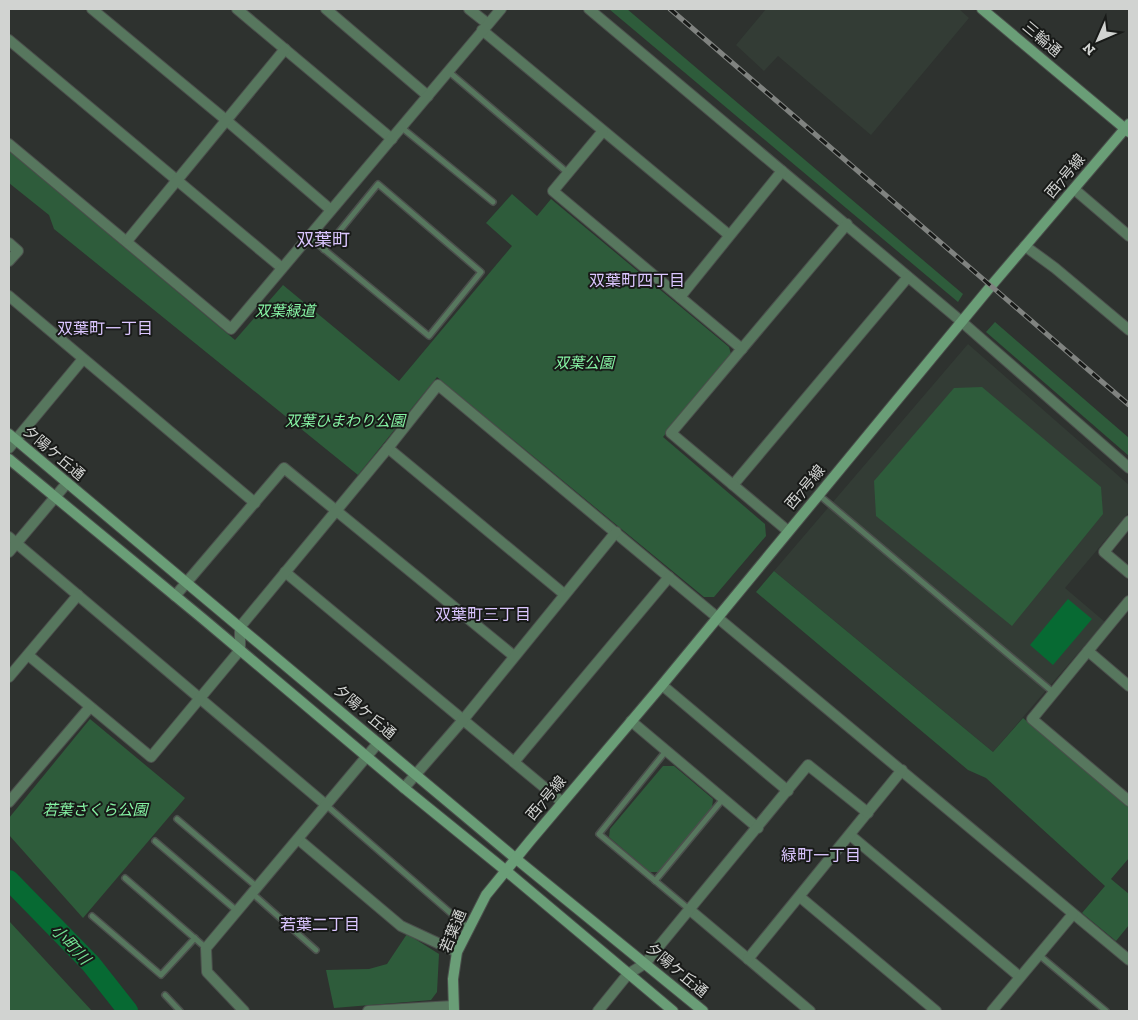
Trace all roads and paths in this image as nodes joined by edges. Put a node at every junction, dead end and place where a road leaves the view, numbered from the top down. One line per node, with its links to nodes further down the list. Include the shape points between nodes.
1 (92, 9): 13 (street)
2 (237, 9): 10 (street)
3 (326, 9): 12 (street)
4 (469, 9): 8 (street)
5 (501, 9): 8 (street)
6 (589, 9): 19 (street)
7 (982, 9): 15 (main road, 三輪通)
8 (485, 27): 11 (street); 16 (street)
9 (9, 40): 21 (street)
10 (285, 49): 13 (street); 17 (street)
11 (448, 71): 12 (street); 20 (lane)
12 (428, 96): 14 (street)
13 (226, 120): 21 (street); 24 (street)
14 (401, 127): 17 (street); 23 (lane)
15 (1128, 128): 22 (main road, 西7号線)
16 (603, 131): 20 (street); 26 (street)
17 (392, 139): 24 (street)
18 (9, 144): 29 (street)
19 (782, 171): 25 (street); 26 (street)
20 (568, 173): 37 (street, via 553,191)
21 (177, 179): 29 (street); 34 (street)
22 (1074, 189): 27 (street); 31 (main road, 西7号線)
23 (493, 202)
24 (331, 210): 28 (street)
25 (847, 224): 35 (street); 40 (street)
26 (730, 236): 37 (street)
27 (1129, 236)
28 (309, 237): 32 (lane); 34 (street)
29 (127, 240): 34 (street, via 231,329)
30 (9, 243): 33 (street, via 18,251)
31 (1025, 246): 38 (main road, 西7号線); 39 (street)
32 (324, 250): 32 (lane, via 429,336 481,272 378,184)
33 (9, 261)
34 (282, 268)
35 (908, 277): 38 (street); 47 (street)
36 (9, 296): 41 (street)
37 (680, 297): 40 (street)
38 (962, 322): 45 (street); 48 (main road, 西7号線)
39 (1129, 330)
40 (742, 350): 47 (street, via 671,433)
41 (83, 359): 42 (street); 50 (street)
42 (11, 441): 46 (main road, 夕陽ケ丘通)
43 (388, 448): 51 (street); 54 (street, via 438,385); 61 (street)
44 (9, 459): 49 (main road)
45 (1129, 468)
46 (66, 483): 49 (street); 60 (main road, 夕陽ケ丘通)
47 (733, 486): 53 (street)
48 (818, 495): 53 (main road, 西7号線); 74 (lane)
49 (54, 497): 55 (street); 63 (main road)
50 (255, 502): 51 (street, via 284,468); 60 (street)
51 (337, 510): 57 (street); 70 (street)
52 (1129, 521): 58 (street, via 1104,552)
53 (788, 531): 65 (main road, 西7号線)
54 (616, 532): 59 (street); 61 (street)
55 (12, 540): 56 (street); 62 (street)
56 (9, 552)
57 (285, 572): 66 (street); 77 (street)
58 (1129, 573)
59 (669, 577): 65 (street); 82 (street)
60 (187, 582): 63 (street); 66 (main road, 夕陽ケ丘通)
61 (564, 594): 70 (street)
62 (78, 595): 69 (street); 75 (street)
63 (175, 596): 67 (main road)
64 (1129, 601): 68 (street)
65 (717, 617): 72 (main road, 西7号線); 83 (street)
66 (240, 627): 67 (street); 79 (main road, 夕陽ケ丘通)
67 (240, 650): 75 (street); 81 (main road)
68 (1088, 652): 73 (street); 74 (street)
69 (28, 654): 71 (street); 76 (street)
70 (514, 656): 77 (street)
71 (9, 677)
72 (662, 685): 78 (main road, 西7号線); 86 (street)
73 (1129, 686)
74 (1054, 693): 88 (street, via 1032,719)
75 (200, 697): 76 (street, via 151,757); 91 (street)
76 (90, 707): 89 (street)
77 (463, 720): 82 (street); 84 (street)
78 (631, 722): 80 (street); 90 (main road, 西7号線)
79 (378, 743): 81 (street); 84 (main road, 夕陽ケ丘通)
80 (666, 751): 87 (street); 101 (lane, via 599,834)
81 (366, 756): 85 (main road); 91 (street)
82 (514, 762): 90 (street)
83 (902, 770): 92 (street); 106 (street)
84 (416, 775): 85 (street); 98 (main road, 夕陽ケ丘通)
85 (404, 788): 99 (main road)
86 (788, 791): 92 (street, via 808,765); 94 (street)
87 (723, 799): 94 (street); 101 (lane)
88 (1129, 801)
89 (9, 802)
90 (562, 802): 98 (main road, 西7号線)
91 (326, 805): 96 (street); 108 (lane)
92 (868, 813): 95 (street)
93 (177, 820): 102 (lane)
94 (758, 828): 104 (street)
95 (850, 835): 103 (street); 118 (street)
96 (298, 839): 102 (street); 112 (street, via 401,926)
97 (156, 841): 105 (lane)
98 (515, 858): 99 (main road, 西7号線); 116 (main road, 夕陽ケ丘通)
99 (505, 870): 108 (main road, 若葉通, via 486,895); 117 (main road)
100 (125, 878): 109 (lane)
101 (655, 881): 104 (lane)
102 (255, 890): 105 (street); 111 (lane)
103 (800, 897): 114 (street); 128 (street)
104 (690, 910): 114 (street); 116 (street)
105 (237, 911): 110 (street)
106 (1073, 914): 113 (street); 115 (street)
107 (92, 916): 109 (lane, via 161,975)
108 (468, 928): 112 (main road, 若葉通)
109 (195, 938): 110 (lane)
110 (206, 948): 122 (street, via 207,972)
111 (316, 950)
112 (457, 952): 120 (main road, 若葉通)
113 (1038, 954): 118 (street); 130 (lane)
114 (748, 959): 127 (street)
115 (1129, 960)
116 (646, 963): 117 (street); 126 (main road, 夕陽ケ丘通)
117 (628, 974): 124 (street); 125 (main road)
118 (1020, 977): 129 (street)
119 (165, 995): 121 (lane)
120 (453, 1008): 123 (street)
121 (180, 1011)
122 (244, 1011)
123 (368, 1011)
124 (598, 1011)
125 (673, 1011)
126 (703, 1011)
127 (810, 1011)
128 (936, 1011)
129 (992, 1011)
130 (1106, 1011)

